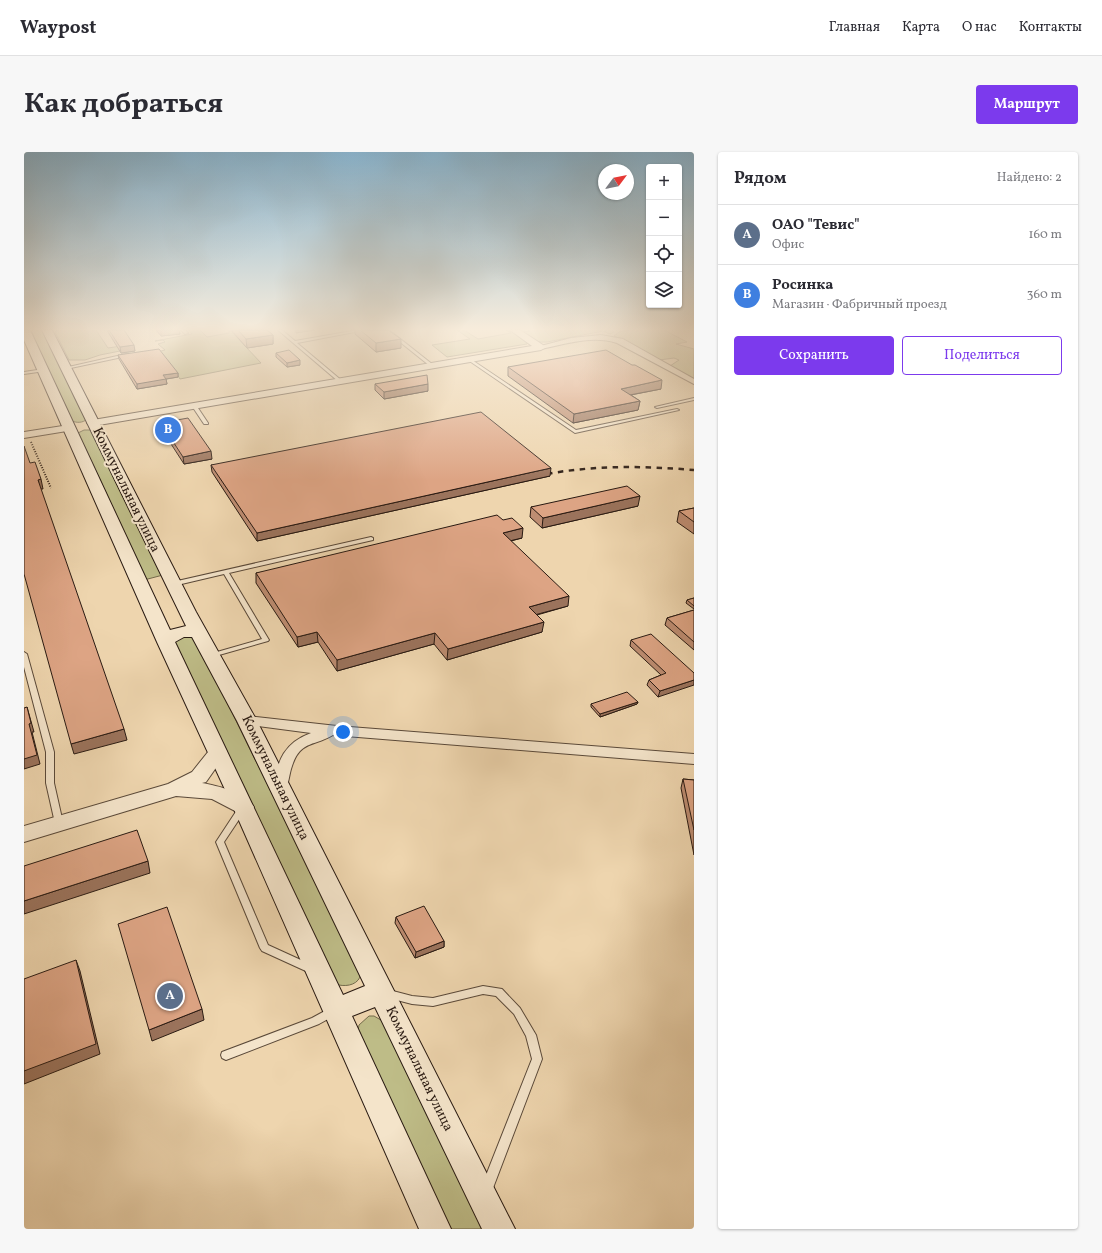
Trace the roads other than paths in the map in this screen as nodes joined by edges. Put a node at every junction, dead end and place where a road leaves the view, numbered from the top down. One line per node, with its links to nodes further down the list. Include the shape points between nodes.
1 (48, 380): 12 (main road, Коммунальная улица)
2 (72, 380): 10 (main road, Коммунальная улица)
3 (343, 380): 5 (street)
4 (500, 380): 9 (lane, via 575,432)
5 (339, 381): 7 (street)
6 (694, 399): 8 (lane)
7 (194, 406): 10 (street); 11 (lane)
8 (657, 407)
9 (677, 410)
10 (93, 423): 12 (main road); 16 (main road, Коммунальная улица)
11 (206, 423)
12 (69, 428): 13 (street); 18 (main road, Коммунальная улица)
13 (26, 435)
14 (371, 538): 15 (lane)
15 (226, 573): 16 (lane); 22 (lane, via 266,640)
16 (174, 584): 17 (main road, Коммунальная улица)
17 (187, 612): 18 (main road, via 176,622 164,622); 19 (main road, Коммунальная улица)
18 (155, 618): 20 (main road, Коммунальная улица)
19 (200, 633): 20 (main road, via 176,633); 22 (main road, Коммунальная улица)
20 (166, 642): 25 (main road, Коммунальная улица)
21 (24, 654): 30 (lane, via 50,752 50,783)
22 (212, 655): 23 (main road, Коммунальная улица)
23 (247, 721): 24 (street); 28 (main road, Коммунальная улица)
24 (337, 731): 26 (street); 28 (street, via 306,740 288,755 283,766)
25 (218, 752): 27 (street, via 199,777); 29 (main road, Коммунальная улица)
26 (694, 759)
27 (174, 789): 29 (street, via 219,793); 30 (street)
28 (280, 789): 33 (main road, Коммунальная улица)
29 (244, 807): 32 (main road, Коммунальная улица); 32 (lane, via 220,842 265,948)
30 (59, 823): 31 (street)
31 (24, 834)
32 (318, 972): 34 (main road, Коммунальная улица)
33 (381, 992): 34 (main road); 36 (main road, Коммунальная улица); 36 (lane, via 412,1000 433,1002 484,990 499,992 517,1011 531,1035 537,1060)
34 (336, 1010): 35 (lane, via 315,1021); 37 (main road, Коммунальная улица)
35 (226, 1055)
36 (483, 1197): 38 (main road, Коммунальная улица)
37 (435, 1229)
38 (499, 1229)

